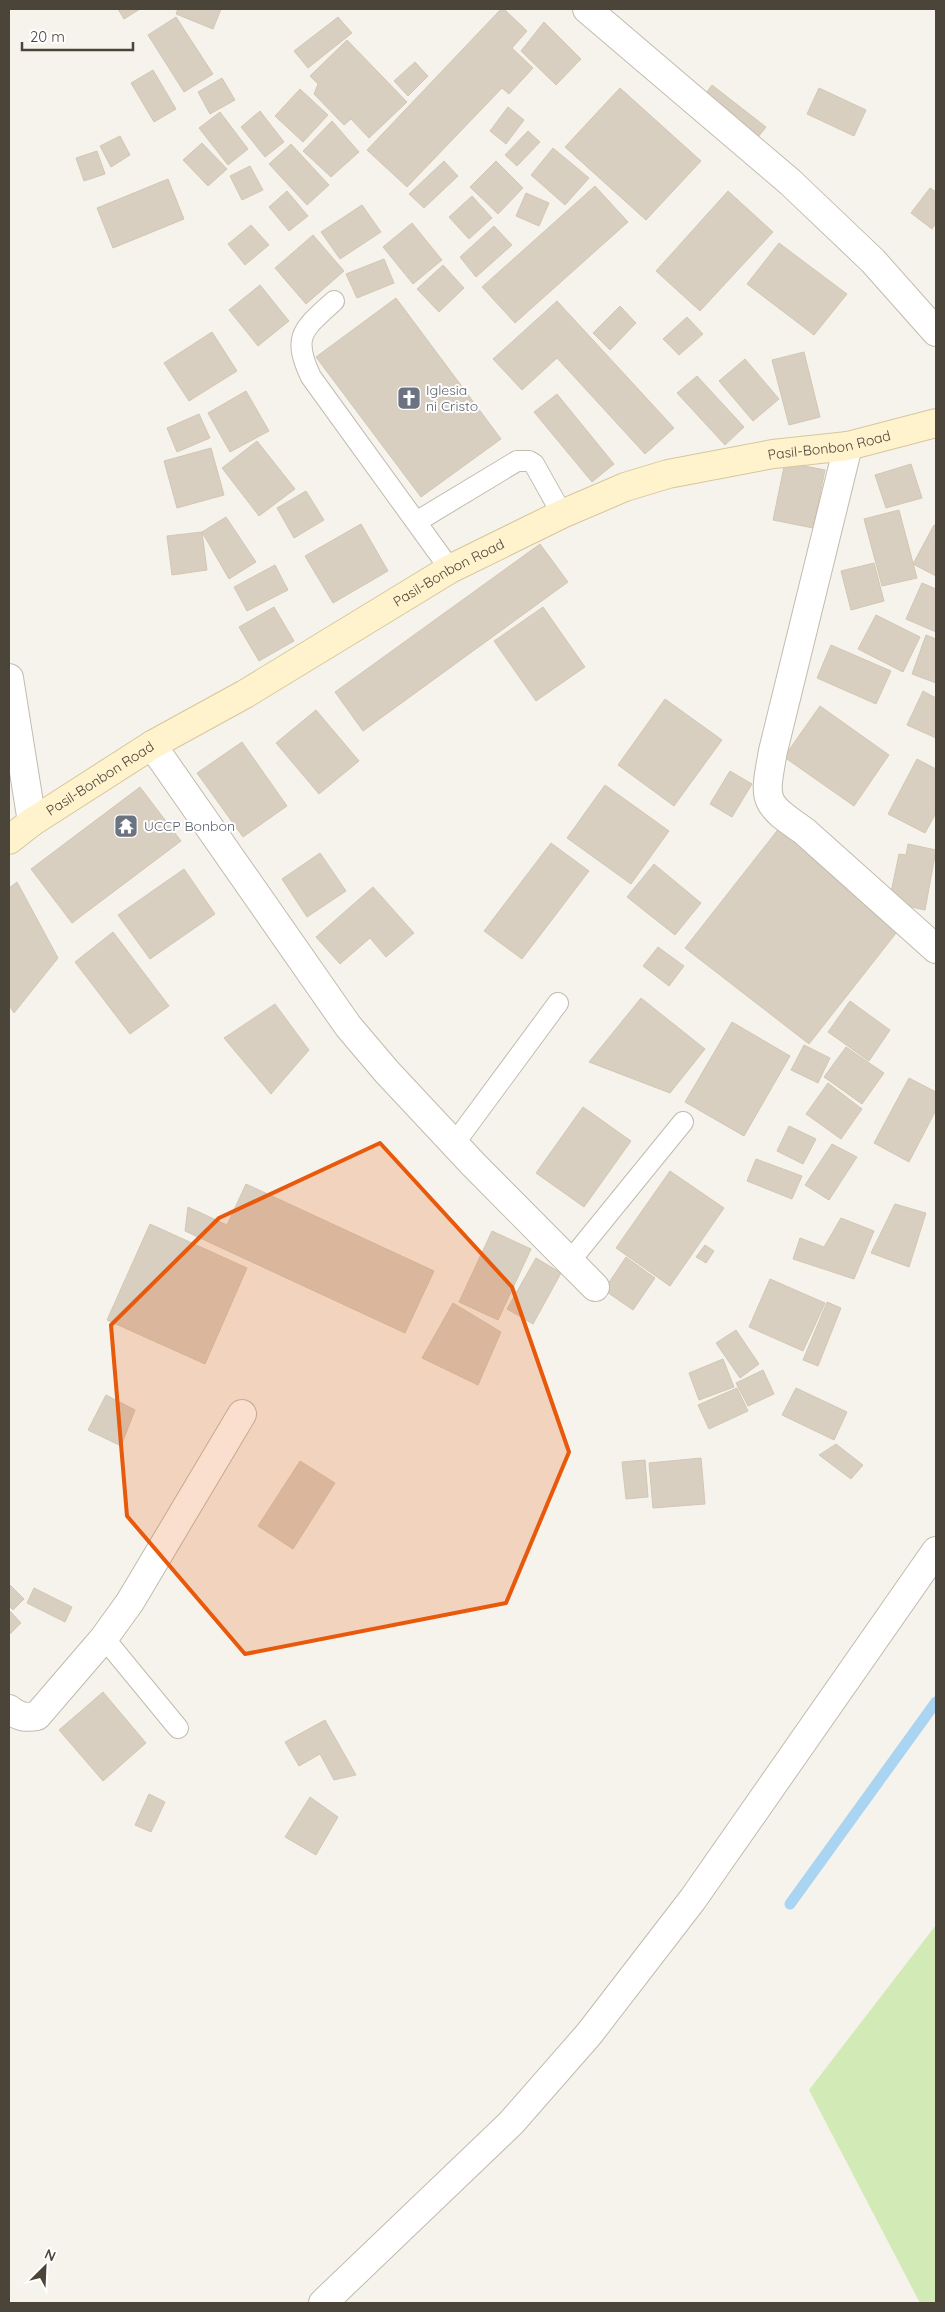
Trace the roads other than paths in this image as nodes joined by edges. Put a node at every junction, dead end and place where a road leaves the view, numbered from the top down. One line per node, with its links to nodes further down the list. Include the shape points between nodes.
1 (587, 9): 3 (street, via 790,182 873,261)
2 (334, 301): 7 (lane, via 307,327 300,341 302,358 311,376)
3 (936, 332)
4 (936, 423): 5 (street, Pasil-Bonbon Road)
5 (848, 446): 6 (street, Pasil-Bonbon Road, via 764,455 668,474 625,487); 13 (street, via 773,751 767,783 769,802)
6 (562, 514): 7 (lane, via 534,464 524,460 517,461); 8 (street, Pasil-Bonbon Road)
7 (416, 522): 8 (lane)
8 (450, 568): 10 (street, Pasil-Bonbon Road, via 245,694)
9 (9, 678): 11 (street)
10 (152, 745): 11 (street, Pasil-Bonbon Road); 16 (street, via 348,1026)
11 (32, 822): 12 (street, Pasil-Bonbon Road)
12 (9, 840)
13 (936, 949)
14 (558, 1003): 16 (lane)
15 (683, 1122): 17 (lane)
16 (454, 1144): 17 (street)
17 (570, 1261): 18 (street)
18 (595, 1287)
19 (242, 1414): 21 (street, via 130,1602)
20 (936, 1551): 24 (street, via 693,1899 589,2034 511,2123)
21 (104, 1638): 22 (street, via 37,1716 20,1716); 23 (lane)
22 (9, 1709)
23 (178, 1728)
24 (323, 2303)

